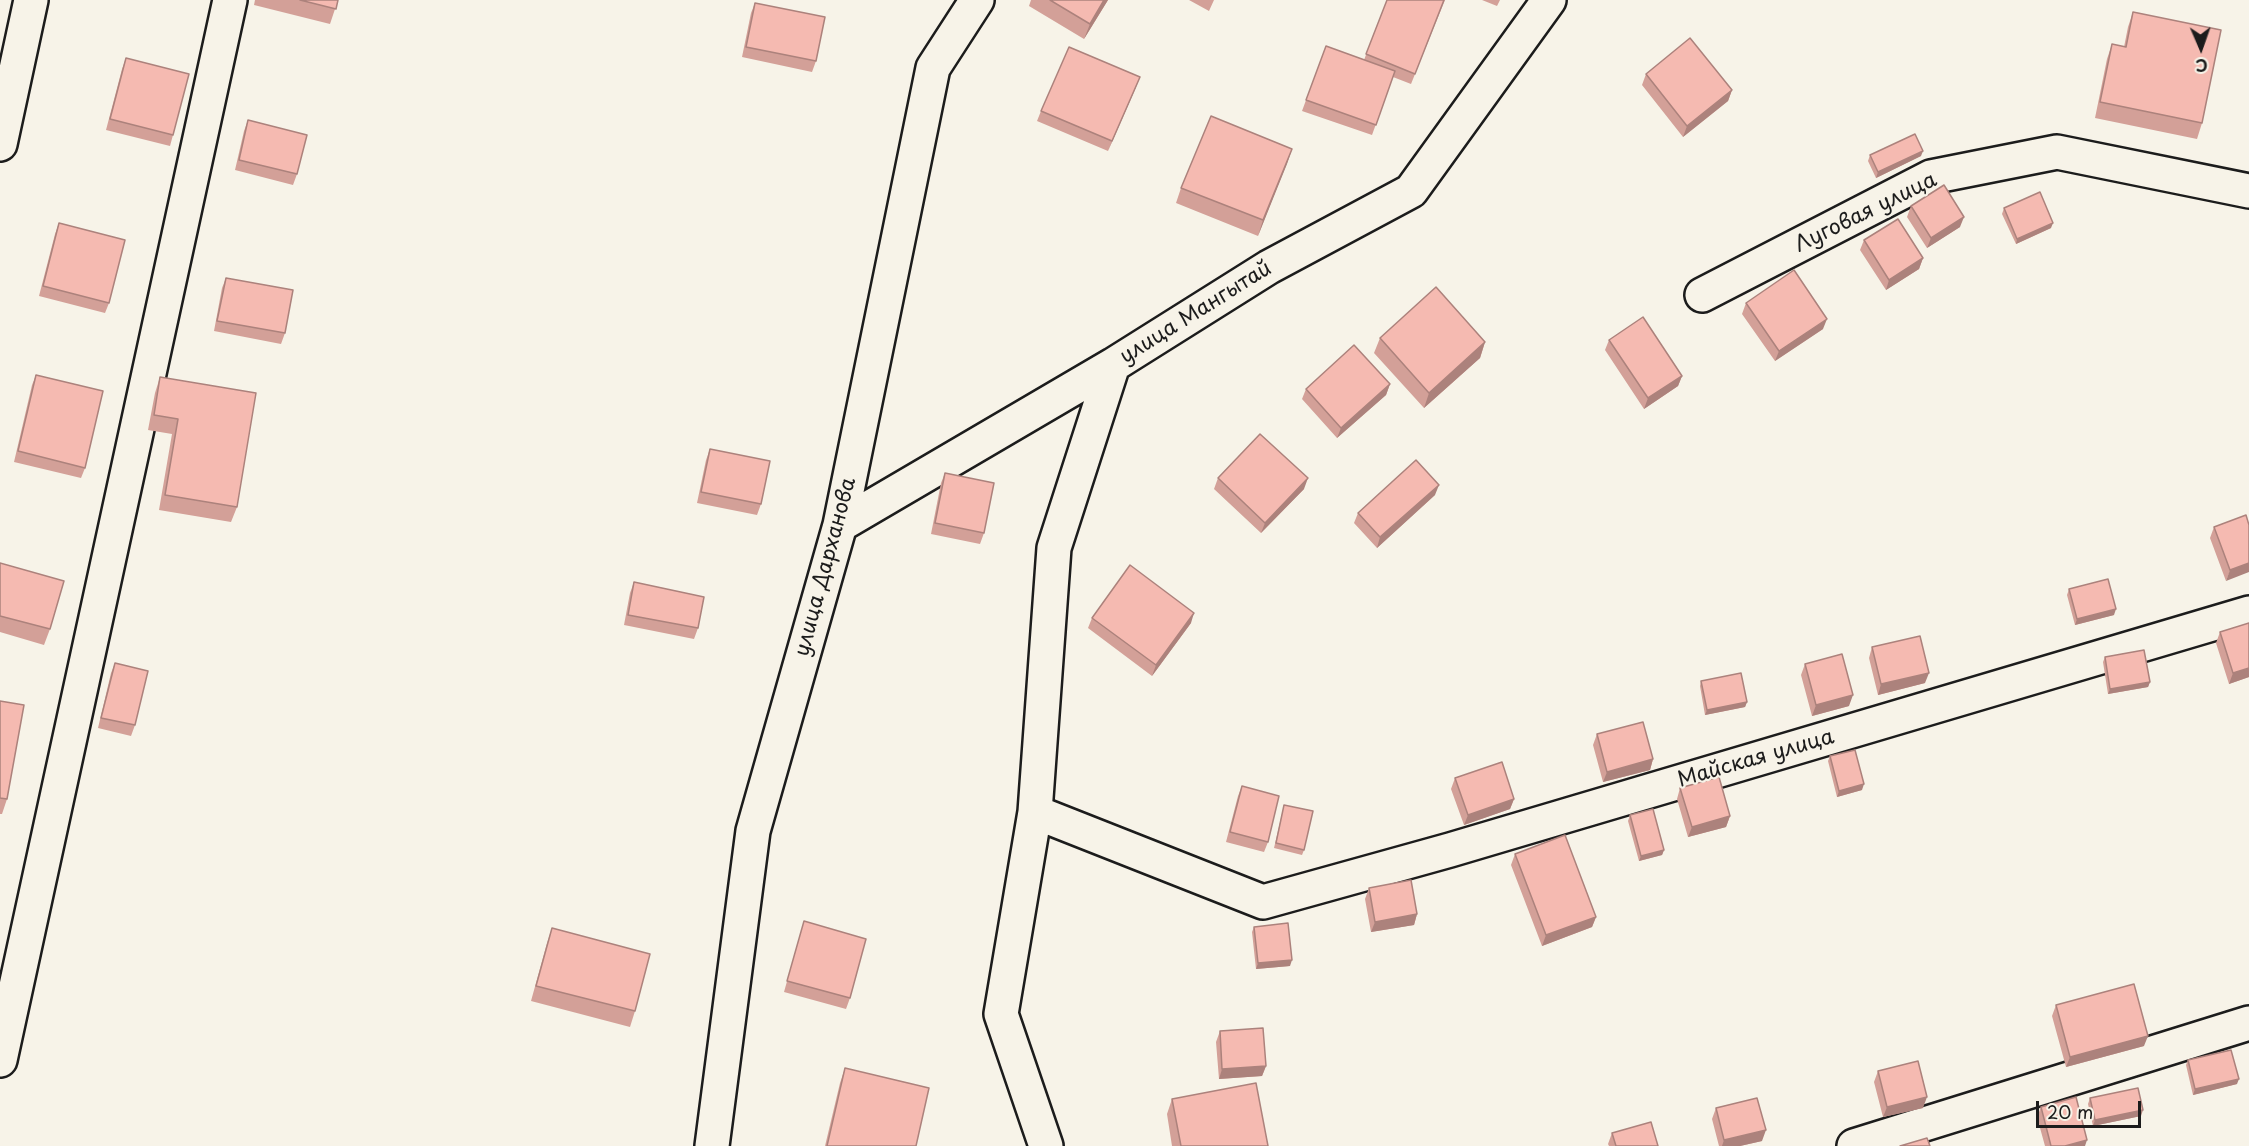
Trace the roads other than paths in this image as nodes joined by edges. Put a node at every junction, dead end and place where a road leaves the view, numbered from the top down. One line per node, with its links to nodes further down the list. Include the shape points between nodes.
1 (31, 0): 5 (street)
2 (230, 0): 13 (street)
3 (976, 0): 9 (street, улица Дарханова, via 933,68)
4 (1549, 0): 8 (street, улица Мангытай, via 1411,190 1269,267)
5 (0, 144)
6 (2249, 191): 7 (street, Луговая улица, via 2057,152 1931,177)
7 (1702, 295)
8 (1113, 365): 9 (street); 11 (street, улица Мангытай, via 1054,548)
9 (840, 525): 14 (street, улица Дарханова, via 753,831)
10 (2249, 613): 11 (street, Майская улица, via 1263,902)
11 (1035, 812): 15 (street, улица Мангытай, via 1001,1014)
12 (2249, 1023): 16 (street)
13 (0, 1060)
14 (712, 1146)
15 (1046, 1146)
16 (1854, 1146)

